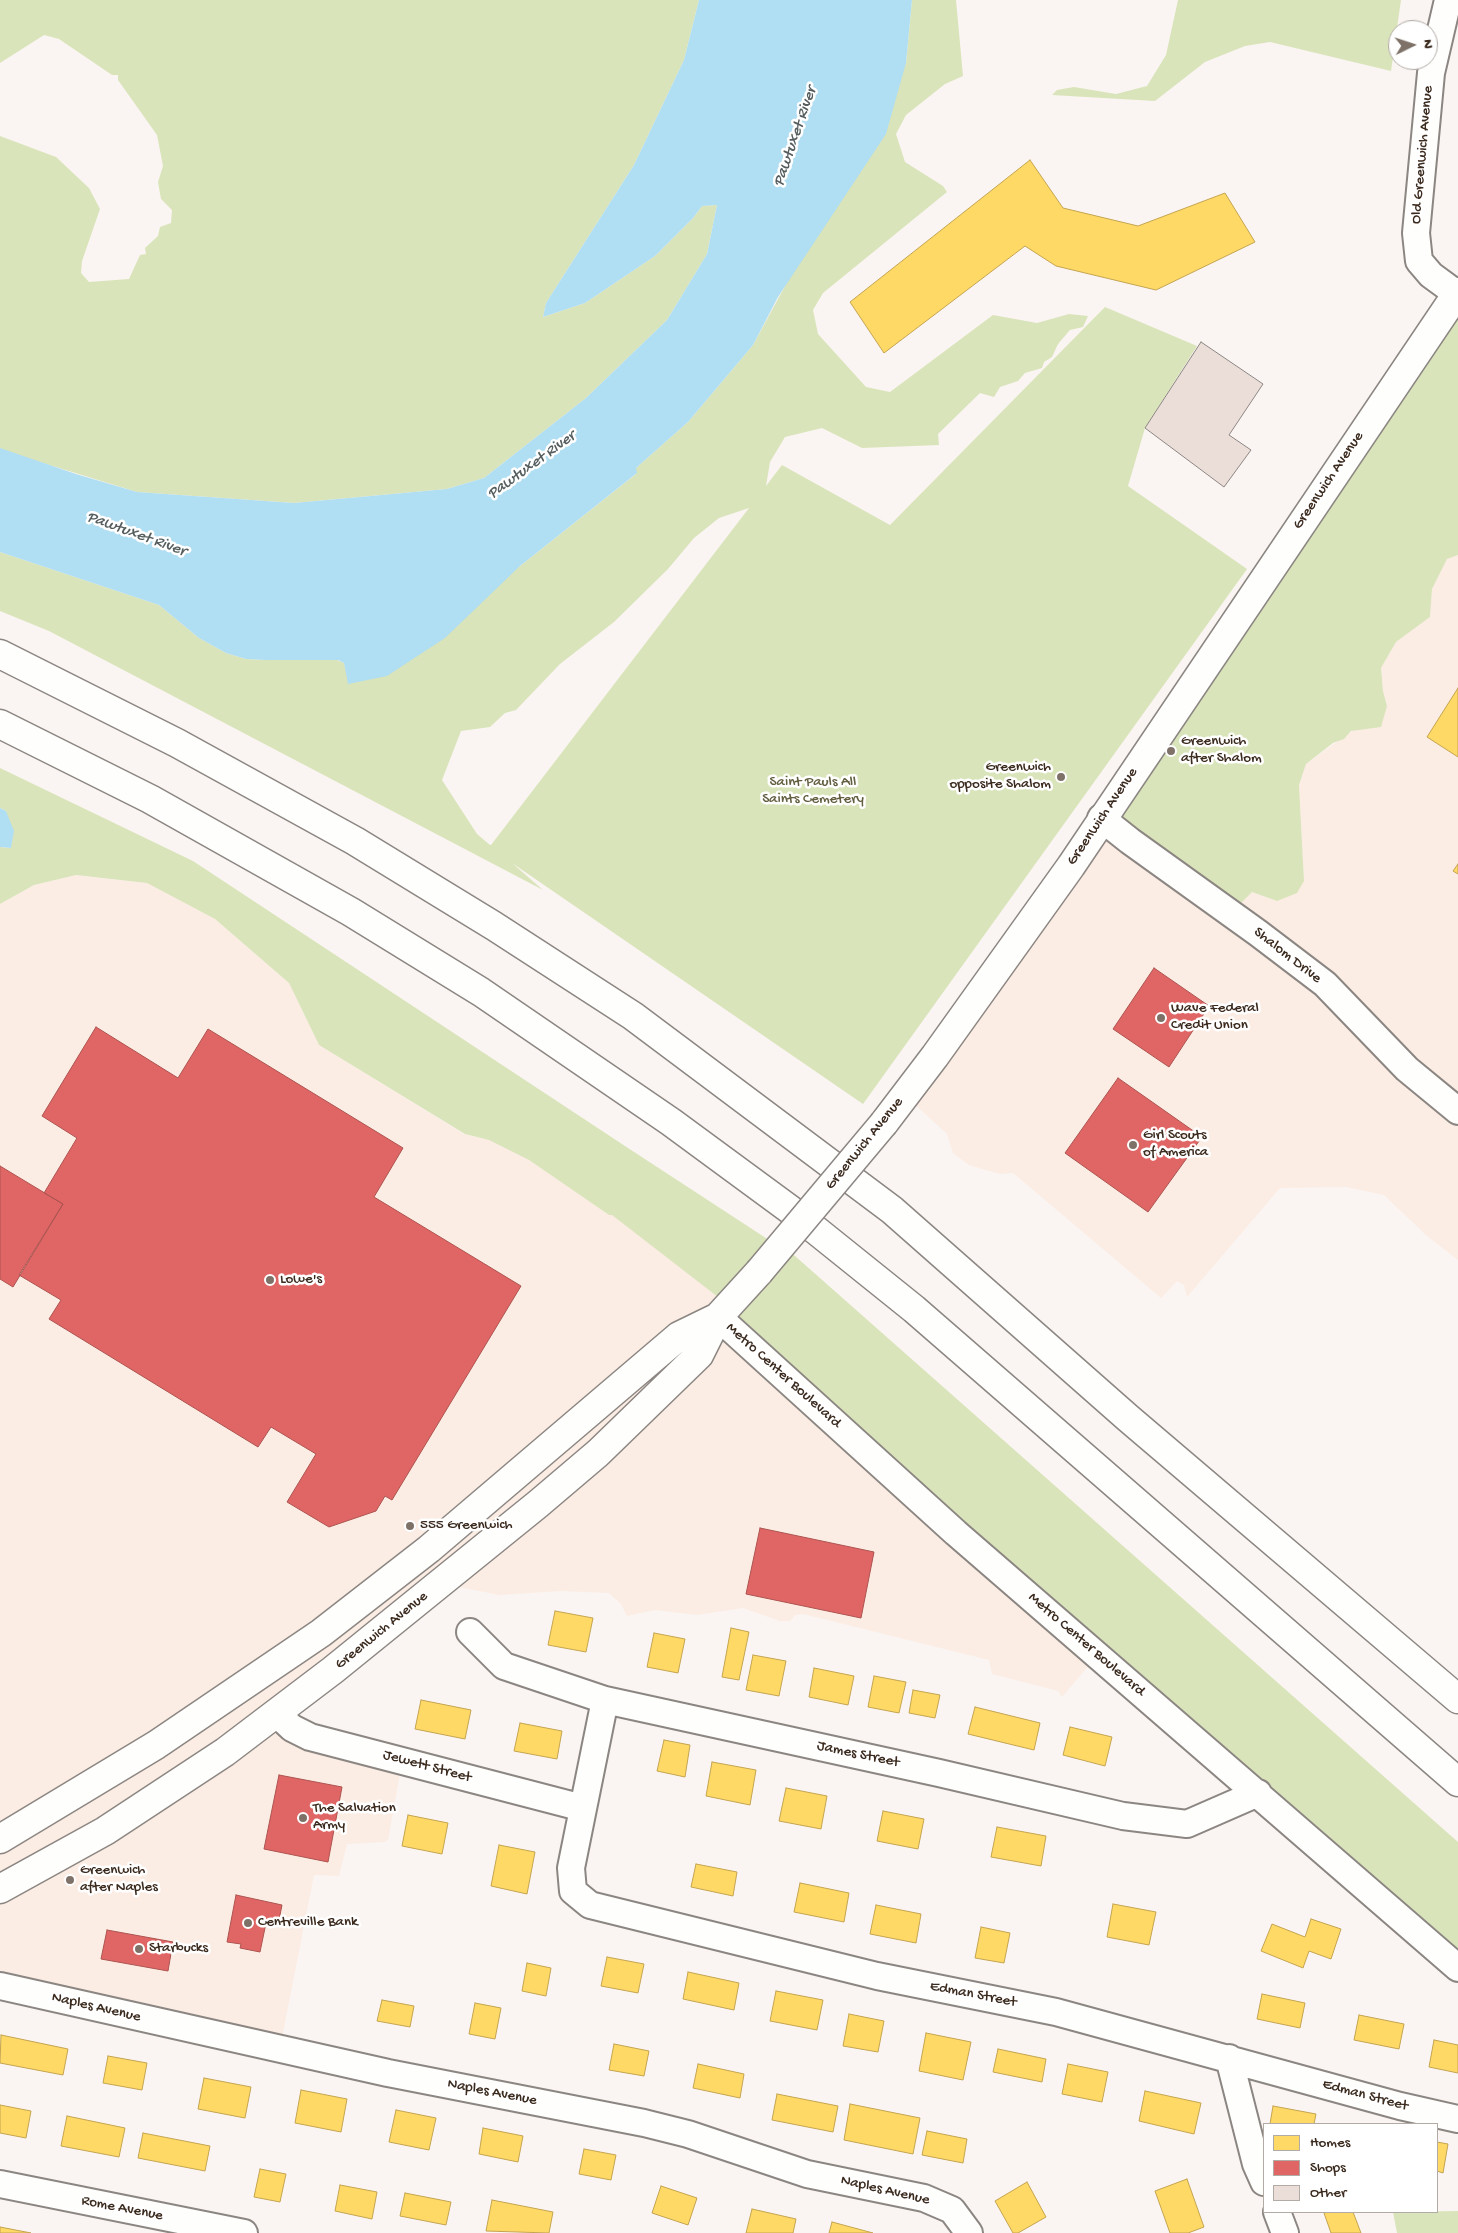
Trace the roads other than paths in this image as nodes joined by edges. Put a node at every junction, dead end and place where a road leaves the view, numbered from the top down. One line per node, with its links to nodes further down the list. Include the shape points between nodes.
1 (1448, 0): 2 (street, Old Greenwich Avenue, via 1431,73 1416,233 1419,261 1431,275)
2 (1457, 293): 7 (main road, Greenwich Avenue)
3 (0, 654): 12 (main road, via 177,743 355,841 633,1016 892,1210 1128,1418)
4 (0, 724): 6 (main road)
5 (0, 734): 6 (main road)
6 (82, 764): 15 (main road, via 260,859 417,952 592,1066 733,1167 943,1333)
7 (1101, 818): 8 (street, Shalom Drive, via 1325,984 1407,1069); 9 (main road, Greenwich Avenue, bridge, via 1071,866 884,1123)
8 (1458, 1111)
9 (718, 1317): 11 (main road, Greenwich Avenue, via 679,1336 428,1549 321,1633); 14 (main road, Greenwich Avenue, via 699,1355 598,1453); 16 (street, Metro Center Boulevard, via 956,1532)
10 (470, 1632): 13 (street, James Street, via 504,1666)
11 (252, 1681): 14 (main road); 18 (main road, Greenwich Avenue, via 94,1784)
12 (1458, 1699)
13 (605, 1700): 16 (street, James Street, via 1122,1816 1187,1824); 17 (street, Edman Street)
14 (277, 1714): 17 (street, Jewett Street, via 292,1728 310,1737); 19 (main road, Greenwich Avenue, via 105,1831)
15 (1458, 1782)
16 (1258, 1793): 20 (street, Metro Center Boulevard)
17 (583, 1808): 22 (street, Edman Street, via 571,1868 573,1891 590,1905 877,1976 1056,2012)
18 (0, 1839)
19 (0, 1889)
20 (1458, 1968)
21 (0, 1986): 28 (street, Naples Avenue, via 378,2071 670,2130 807,2174 924,2198 952,2210)
22 (1229, 2058): 23 (street, Edman Street); 24 (street, via 1256,2164)
23 (1458, 2119)
24 (1263, 2180)
25 (0, 2184): 27 (street, Rome Avenue)
26 (1276, 2213): 29 (street)
27 (244, 2233)
28 (969, 2233)
29 (1286, 2233)

